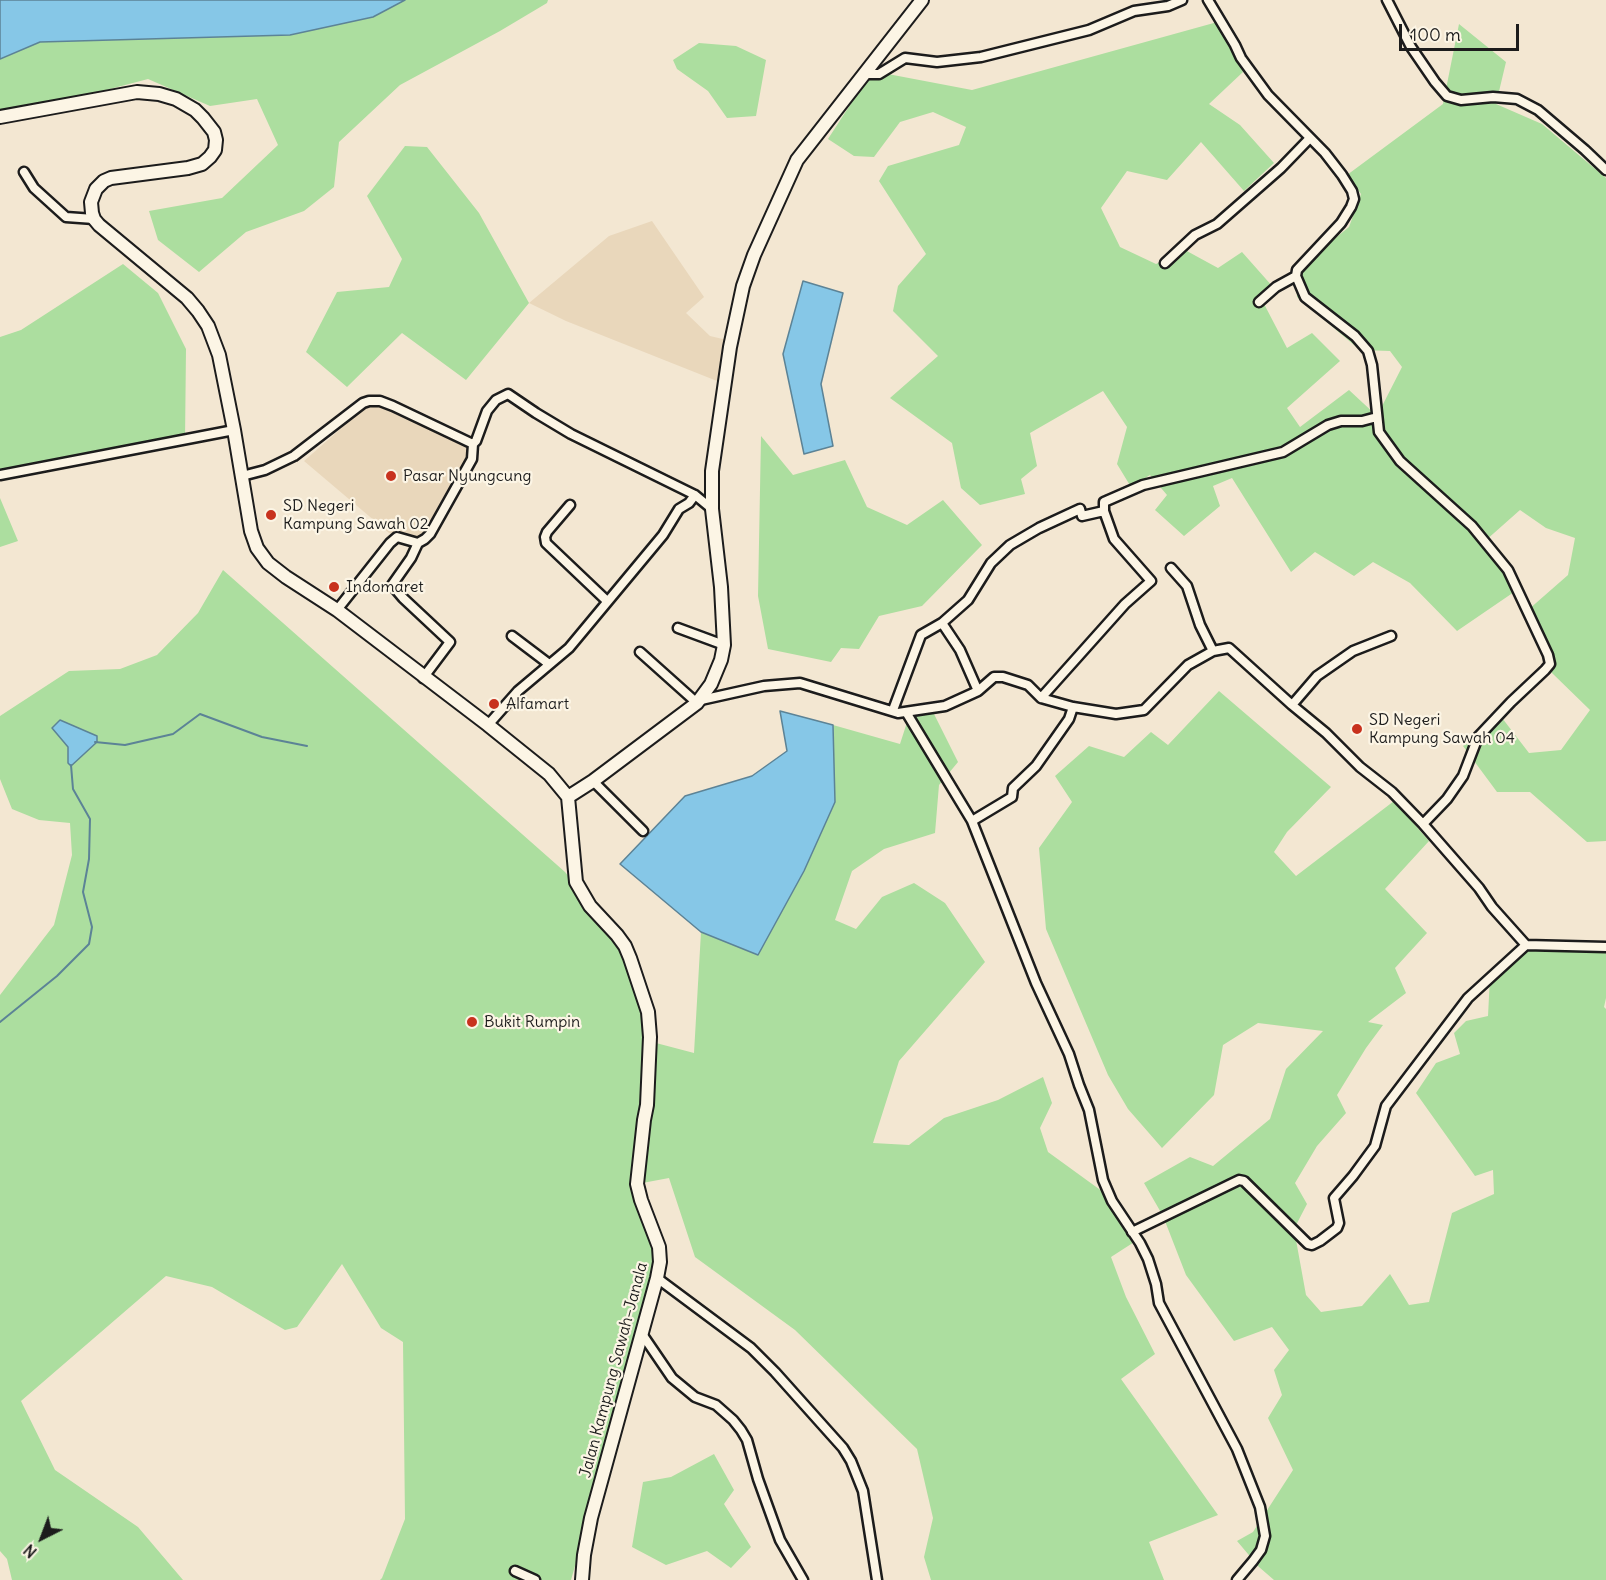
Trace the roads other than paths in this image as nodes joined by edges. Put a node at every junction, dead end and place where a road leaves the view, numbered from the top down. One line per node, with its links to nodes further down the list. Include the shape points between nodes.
1 (922, 0): 5 (main road)
2 (1182, 0): 5 (street, via 1134,11 1089,30 981,57 938,62 905,58 879,74)
3 (1208, 0): 7 (street, via 1240,58 1268,95)
4 (1387, 0): 8 (street, via 1411,46 1447,96 1461,100 1493,96 1517,99 1538,110)
5 (865, 74): 21 (main road, via 797,160 742,286 712,471)
6 (0, 117): 10 (main road, via 137,92 176,99 203,118 216,140 210,157 188,168 104,181 91,202)
7 (1310, 138): 11 (street, via 1217,224 1195,235); 12 (street, via 1342,175 1354,199 1341,223 1303,262)
8 (1606, 170)
9 (24, 172): 10 (street, via 34,188 66,217)
10 (94, 219): 15 (main road, via 187,298 208,326)
11 (1165, 263)
12 (1296, 276): 13 (street); 14 (street, via 1305,297 1368,351)
13 (1259, 302)
14 (1377, 417): 22 (street, via 1328,425 1283,452 1143,485 1104,502); 47 (street, via 1379,432 1400,461 1472,526 1508,570 1550,664 1478,738 1463,776 1448,799)
15 (234, 430): 17 (street); 18 (main road)
16 (473, 444): 18 (street, via 393,406 369,401 294,456); 19 (street, via 487,411 508,394 571,434); 23 (street, via 472,459 430,534)
17 (0, 475)
18 (242, 476): 26 (main road, via 251,531 261,556)
19 (695, 495): 21 (street); 25 (street, via 679,509 663,535)
20 (570, 505): 25 (street, via 547,532 546,543)
21 (712, 509): 31 (main road)
22 (1104, 511): 27 (street, via 1082,516 1080,509 1010,545 991,563 968,600); 37 (street, via 1114,539 1151,581 1125,604)
23 (418, 543): 26 (street, via 397,537); 35 (street, via 392,585 450,642)
24 (1171, 568): 32 (street, via 1187,586)
25 (607, 601): 34 (street, via 569,648)
26 (336, 610): 35 (main road)
27 (942, 622): 36 (street, via 960,650); 41 (street, via 921,635)
28 (678, 628): 31 (street)
29 (512, 636): 34 (street)
30 (1391, 636): 39 (street, via 1353,651 1317,676)
31 (724, 645): 38 (main road, via 711,684)
32 (1213, 651): 39 (street, via 1229,648); 40 (street, via 1188,665 1144,710 1116,714)
33 (640, 652): 38 (street)
34 (549, 664): 43 (street)
35 (423, 678): 43 (main road)
36 (978, 691): 37 (street, via 994,678 1003,677 1028,684); 42 (street, via 945,706)
37 (1041, 698): 40 (street)
38 (699, 701): 41 (street, via 764,686 800,683); 44 (main road)
39 (1292, 705): 47 (street)
40 (1072, 707): 46 (street, via 1069,719 1036,766 1013,788 1012,797)
41 (893, 710): 42 (street)
42 (906, 712): 46 (street)
43 (488, 725): 45 (main road, via 549,774)
44 (593, 781): 45 (main road); 48 (street)
45 (568, 797): 52 (main road, Jalan Kampung Sawah–Janala, via 576,882 590,906 625,946 648,1012 647,1105 637,1184 659,1247)
46 (972, 821): 51 (street, via 1036,983 1069,1054 1089,1110 1103,1180)
47 (1423, 824): 49 (street)
48 (644, 831)
49 (1526, 945): 50 (street); 51 (street, via 1468,998 1386,1106 1375,1146 1334,1198 1337,1228 1320,1241 1308,1244 1239,1180)
50 (1606, 947)
51 (1132, 1232): 59 (street, via 1148,1259 1159,1303 1237,1449 1260,1507 1265,1536 1261,1550)
52 (657, 1278): 53 (main road, Jalan Kampung Sawah–Janala); 58 (street, via 751,1348 843,1448 862,1491)
53 (642, 1334): 56 (main road, Jalan Kampung Sawah–Janala, via 591,1518); 57 (street, via 672,1378 695,1397 716,1405 741,1430 780,1539)
54 (515, 1570): 55 (street)
55 (535, 1580)
56 (582, 1580)
57 (803, 1580)
58 (877, 1580)
59 (1237, 1580)

